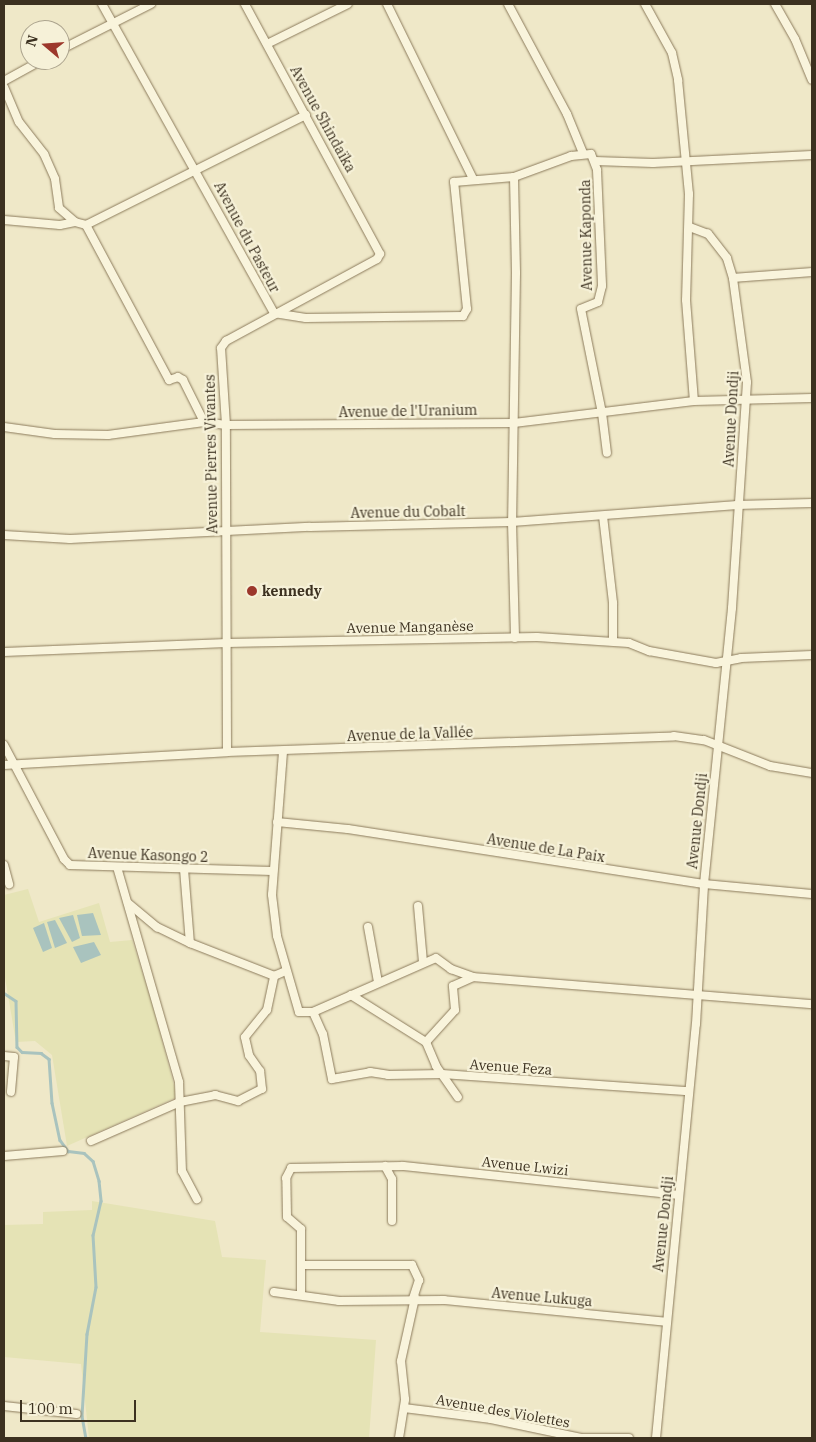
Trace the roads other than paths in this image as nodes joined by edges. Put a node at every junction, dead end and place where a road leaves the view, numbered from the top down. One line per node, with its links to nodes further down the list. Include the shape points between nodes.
1 (102, 4): 10 (street, Avenue du Pasteur)
2 (151, 4): 10 (street)
3 (245, 4): 11 (street, Avenue Shindaïka)
4 (348, 4): 9 (street)
5 (387, 4): 24 (street)
6 (508, 4): 18 (street, via 567,114)
7 (645, 4): 21 (street, via 672,53 677,69)
8 (775, 4): 14 (street, via 795,39)
9 (334, 6): 11 (street)
10 (112, 24): 12 (street); 22 (street, Avenue du Pasteur)
11 (266, 44): 17 (street, Avenue Shindaïka)
12 (70, 45)
13 (24, 70): 15 (street)
14 (812, 80)
15 (4, 81)
16 (4, 87): 26 (street, via 20,122 44,154 55,179 58,208)
17 (306, 115): 22 (street); 29 (street, Avenue Shindaïka)
18 (583, 153): 20 (street, via 589,153); 23 (street)
19 (812, 155): 21 (street)
20 (595, 161): 21 (street); 36 (street, Avenue Kaponda, via 602,286 598,302 581,308)
21 (687, 162): 28 (street)
22 (196, 169): 27 (street); 32 (street, Avenue du Pasteur)
23 (514, 177): 24 (street); 38 (street)
24 (473, 179): 32 (street, Avenue du Pasteur, via 458,180 454,185 465,315 306,318)
25 (4, 220): 26 (street, via 60,225)
26 (75, 222): 27 (street)
27 (86, 225): 37 (street, via 169,380 178,377 183,380)
28 (690, 227): 31 (street, Avenue Dondji, via 708,234 724,253); 35 (street, via 686,300)
29 (378, 248): 32 (street, Avenue Pierres Vivantes, via 377,259)
30 (812, 272): 31 (street)
31 (733, 278): 34 (street, Avenue Dondji, via 746,360)
32 (274, 313): 39 (street, Avenue Pierres Vivantes, via 222,346)
33 (812, 398): 34 (street, Avenue de l'Uranium)
34 (746, 399): 35 (street, Avenue de l'Uranium); 43 (street, Avenue Dondji)
35 (694, 401): 36 (street, Avenue de l'Uranium)
36 (602, 413): 38 (street, Avenue de l'Uranium); 41 (street)
37 (204, 422): 39 (street, Avenue de l'Uranium); 40 (street, Avenue de l'Uranium, via 108,435 55,434)
38 (514, 423): 39 (street, Avenue de l'Uranium); 45 (street)
39 (226, 425): 46 (street, Avenue Pierres Vivantes)
40 (4, 427)
41 (607, 453)
42 (812, 503): 43 (street, Avenue du Cobalt)
43 (737, 505): 44 (street, Avenue du Cobalt); 53 (street, Avenue Dondji, via 735,576)
44 (603, 516): 45 (street, Avenue du Cobalt); 49 (street, via 613,603)
45 (512, 522): 46 (street, Avenue du Cobalt); 48 (street)
46 (225, 532): 47 (street, Avenue du Cobalt, via 70,539); 50 (street, Avenue Pierres Vivantes)
47 (4, 535)
48 (515, 638): 49 (street, Avenue Manganèse); 50 (street, Avenue Manganèse)
49 (612, 642): 53 (street, Avenue Manganèse)
50 (227, 643): 51 (street, Avenue Manganèse); 56 (street, Avenue Pierres Vivantes)
51 (4, 652)
52 (812, 655): 53 (street, Avenue Manganèse, via 741,658)
53 (725, 662): 55 (street, Avenue Dondji)
54 (4, 745): 58 (street, Avenue Kasongo 2)
55 (718, 745): 57 (street, Avenue de la Vallée, via 674,736); 60 (street, Avenue de la Vallée, via 770,766); 67 (street, Avenue Dondji)
56 (227, 752): 57 (street, Avenue de la Vallée); 58 (street, Avenue de la Vallée)
57 (283, 752): 61 (street)
58 (12, 764): 59 (street, Avenue de la Vallée); 63 (street, Avenue Kasongo 2, via 68,864)
59 (4, 765)
60 (812, 773)
61 (277, 822): 65 (street); 67 (street, Avenue de La Paix, via 348,829)
62 (4, 865): 66 (street)
63 (117, 867): 64 (street, Avenue Kasongo 2); 69 (street)
64 (184, 869): 65 (street, Avenue Kasongo 2); 72 (street)
65 (272, 872): 74 (street, via 276,936)
66 (9, 884)
67 (704, 884): 68 (street, Avenue de La Paix); 79 (street, Avenue Dondji)
68 (812, 894)
69 (128, 903): 72 (street, via 157,927); 88 (street, via 176,1072)
70 (418, 906): 73 (street)
71 (368, 927): 77 (street)
72 (190, 942): 75 (street)
73 (423, 962): 76 (street, via 436,958 451,969); 77 (street)
74 (286, 971): 75 (street); 81 (street, via 299,1012)
75 (274, 976): 88 (street, via 267,1010 245,1036 249,1055 260,1071 262,1089 238,1101 215,1095)
76 (472, 977): 79 (street); 82 (street, via 453,986 456,1010)
77 (378, 982): 78 (street)
78 (351, 995): 81 (street); 82 (street)
79 (696, 995): 80 (street); 86 (street, Avenue Dondji)
80 (812, 1004)
81 (313, 1012): 84 (street, Avenue Feza, via 323,1034 332,1079 370,1072 388,1076)
82 (426, 1042): 84 (street)
83 (4, 1056): 85 (street, via 14,1057)
84 (442, 1074): 86 (street, Avenue Feza); 87 (street)
85 (10, 1092)
86 (688, 1092): 93 (street, Avenue Dondji)
87 (458, 1097)
88 (180, 1102): 89 (street); 94 (street, via 182,1171)
89 (91, 1141)
90 (63, 1151): 91 (street)
91 (4, 1156)
92 (385, 1166): 93 (street, Avenue Lwizi); 95 (street, via 392,1179); 96 (street, Avenue Lwizi, via 291,1168 286,1172 287,1220 300,1229)
93 (677, 1195): 100 (street, Avenue Dondji)
94 (197, 1199)
95 (392, 1221)
96 (302, 1265): 98 (street); 99 (street, via 412,1265 420,1280)
97 (274, 1292): 98 (street, Avenue Lukuga)
98 (301, 1294): 99 (street, Avenue Lukuga, via 338,1300 390,1302)
99 (414, 1299): 100 (street, Avenue Lukuga); 102 (street, via 401,1361)
100 (667, 1322): 106 (street, Avenue Dondji)
101 (4, 1406): 103 (street)
102 (404, 1408): 104 (street); 105 (street, Avenue des Violettes, via 481,1418 581,1438)
103 (77, 1414)
104 (399, 1438)
105 (629, 1438)
106 (656, 1438)

